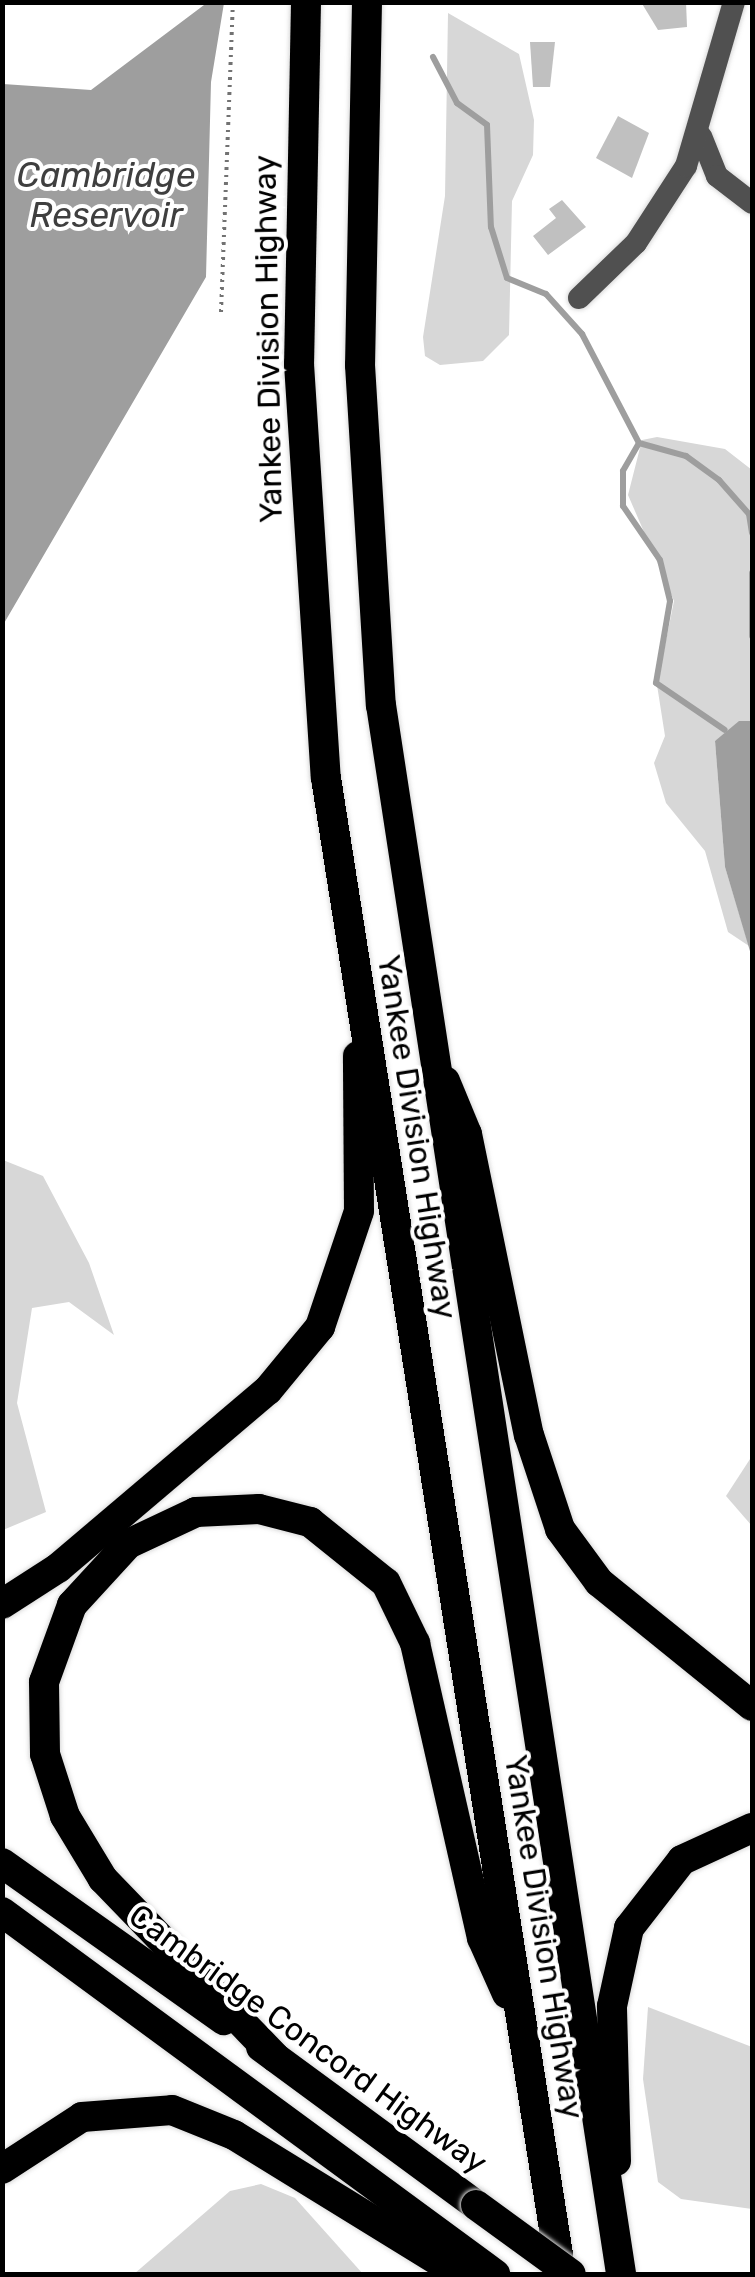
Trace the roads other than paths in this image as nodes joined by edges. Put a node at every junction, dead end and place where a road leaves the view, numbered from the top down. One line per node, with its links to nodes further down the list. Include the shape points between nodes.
1 (306, 2): 7 (highway, Yankee Division Highway, via 298,296 307,572)
2 (367, 2): 8 (highway, Yankee Division Highway, via 365,500)
3 (734, 2): 4 (street)
4 (700, 136): 5 (street, via 716,176); 6 (street, via 654,220)
5 (752, 203)
6 (579, 298)
7 (362, 1013): 9 (highway, via 352,1118 360,1211 320,1327 268,1390 58,1568); 14 (highway, Yankee Division Highway)
8 (426, 1037): 10 (highway, via 467,1134 529,1435 560,1529 599,1582); 17 (highway, Yankee Division Highway)
9 (2, 1604)
10 (752, 1706)
11 (752, 1828): 17 (highway, via 682,1860 628,1928 612,2006 620,2096)
12 (2, 1862): 15 (highway, Cambridge Concord Highway)
13 (2, 1912): 18 (highway)
14 (524, 2034): 15 (highway, via 482,1938 427,1685 396,1598 366,1560 324,1529 259,1508 212,1509 140,1536 80,1593 46,1670 43,1738 65,1816 102,1880); 19 (highway, Yankee Division Highway)
15 (274, 2057): 20 (highway, Cambridge Concord Highway, bridge)
16 (2, 2169): 18 (highway, via 82,2116 172,2110 234,2135)
17 (612, 2214): 21 (highway, Yankee Division Highway)
18 (480, 2272)
19 (561, 2274)
20 (571, 2274)
21 (622, 2274)

